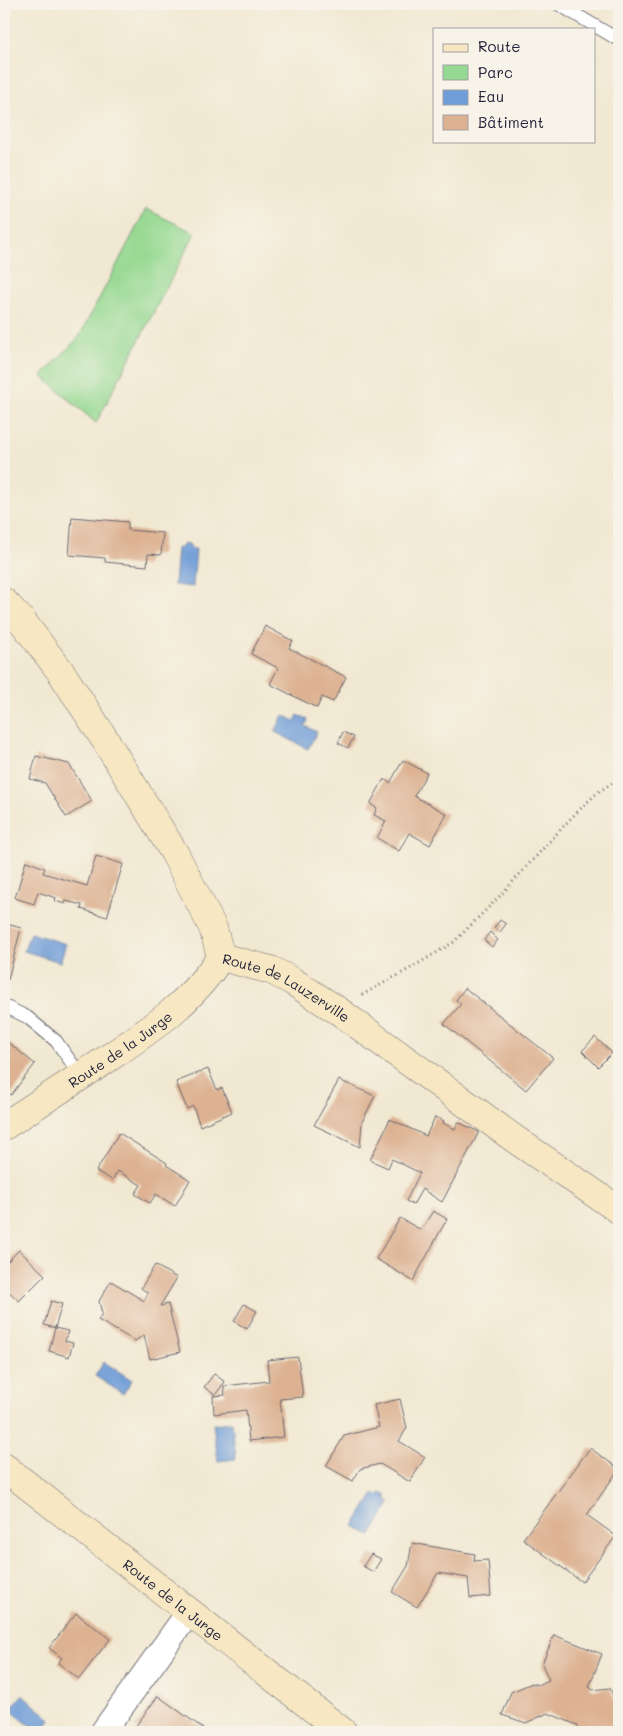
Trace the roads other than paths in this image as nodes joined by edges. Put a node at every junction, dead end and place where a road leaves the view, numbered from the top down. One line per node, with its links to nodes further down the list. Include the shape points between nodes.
1 (558, 4): 2 (lane)
2 (619, 40)
3 (4, 602): 4 (street, Route de Lauzerville, via 61,672 110,746 175,854 213,928)
4 (221, 957): 6 (street, Route de la Jurge, via 205,980 153,1029); 8 (street, Route de Lauzerville, via 271,970 292,981)
5 (4, 1006): 6 (lane, via 27,1017 56,1041)
6 (81, 1076): 7 (street, Route de la Jurge)
7 (4, 1126)
8 (619, 1210)
9 (4, 1467): 10 (street, Route de la Jurge)
10 (189, 1612): 11 (street); 12 (street, Route de la Jurge)
11 (103, 1732)
12 (343, 1732)

